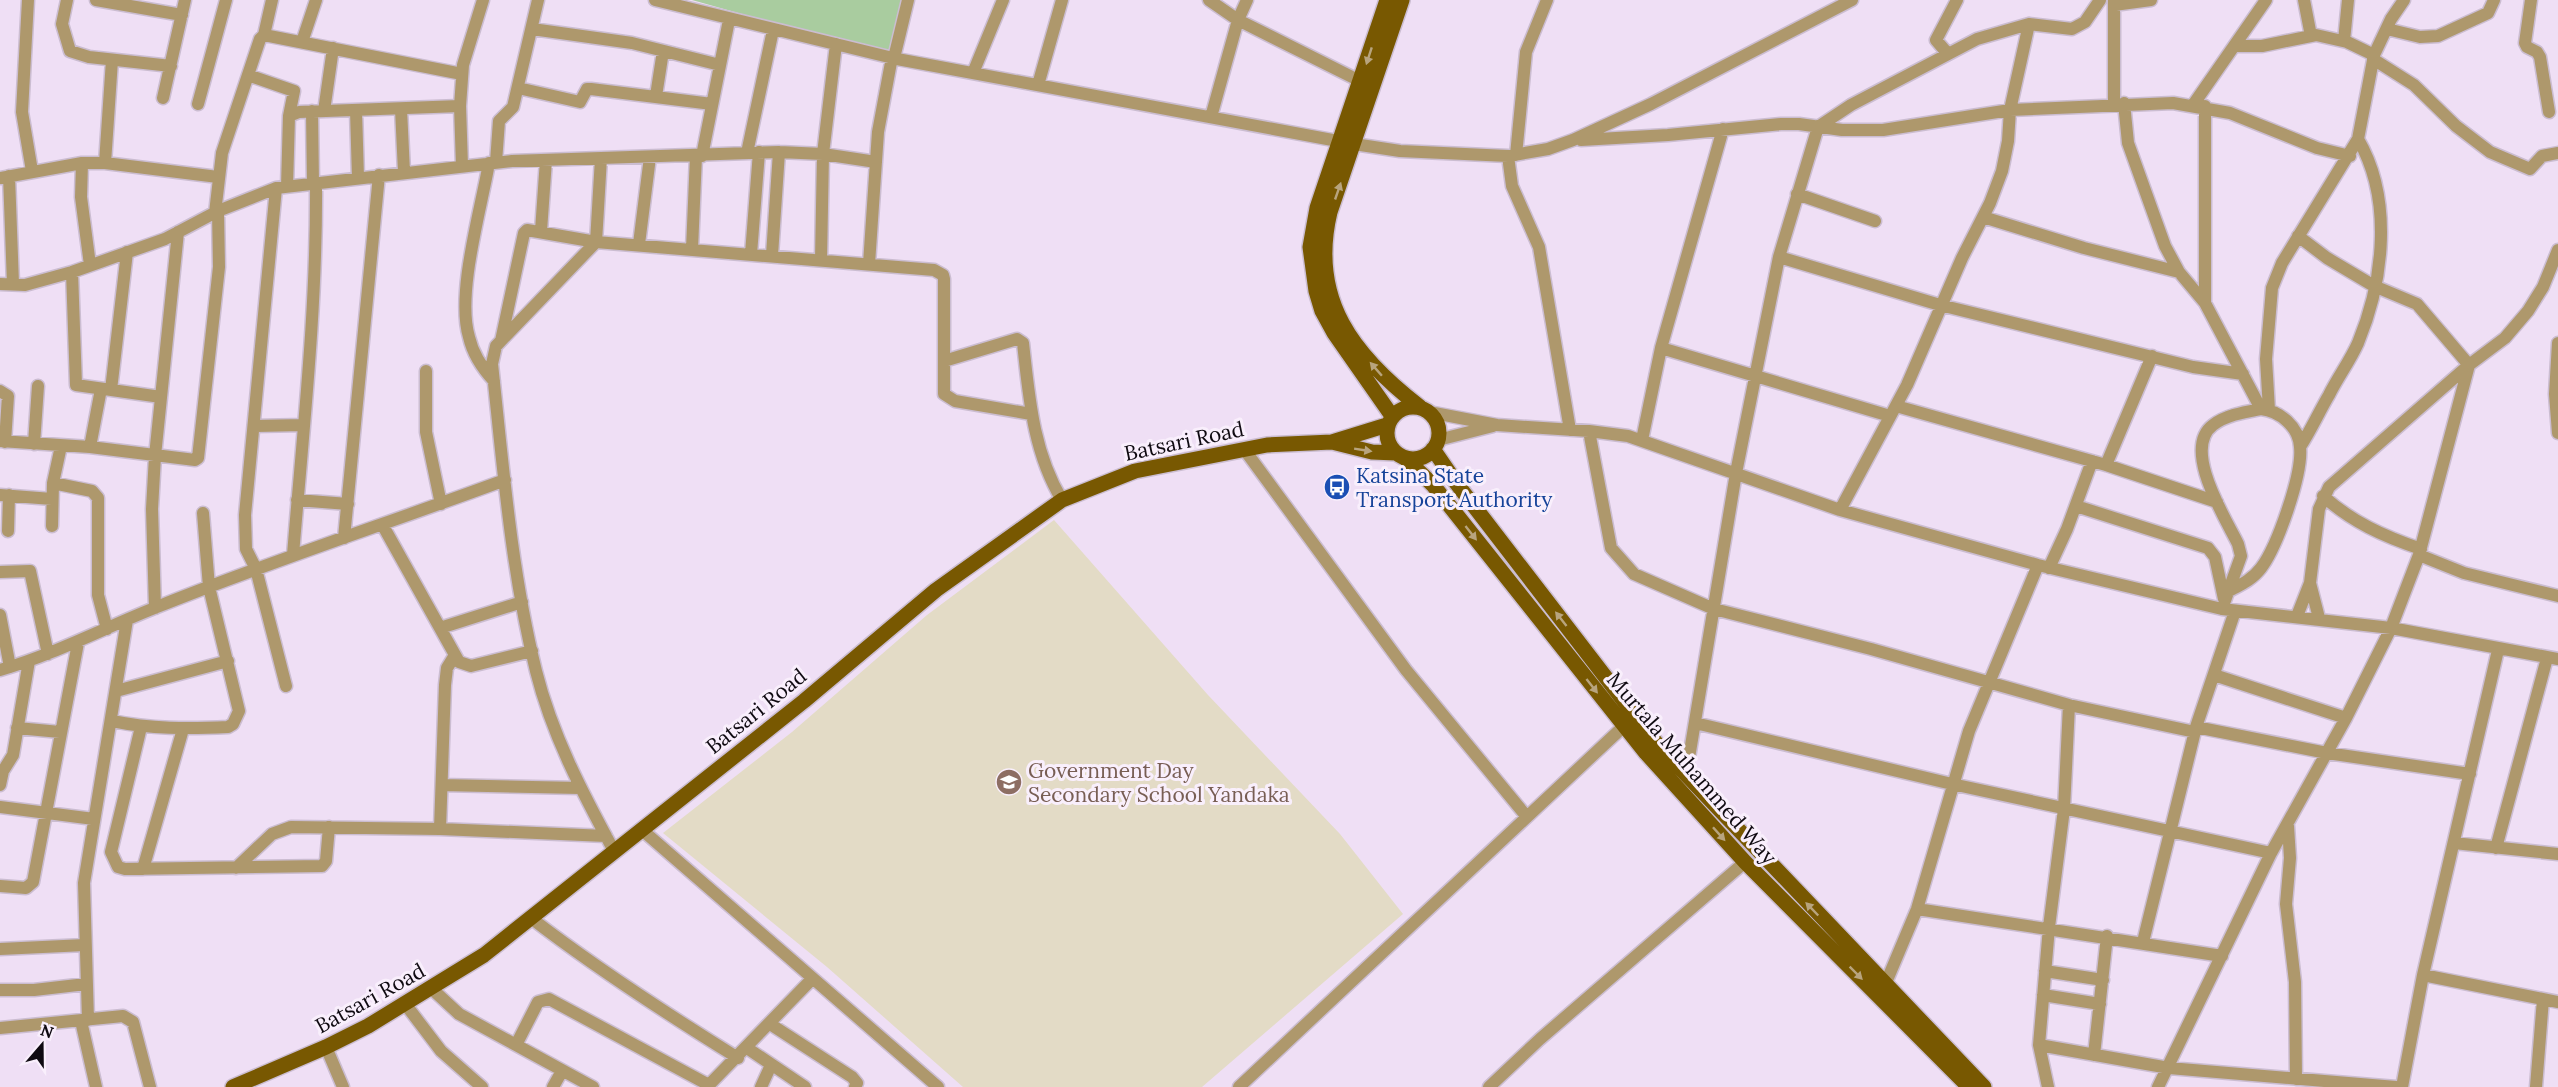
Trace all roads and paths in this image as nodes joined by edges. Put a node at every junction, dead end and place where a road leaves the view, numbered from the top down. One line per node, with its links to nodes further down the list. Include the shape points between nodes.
1 (28, 0): 91 (street, via 22,112)
2 (68, 0): 48 (street, via 62,24 70,51)
3 (96, 0): 30 (street)
4 (185, 0): 30 (street)
5 (226, 0): 60 (street)
6 (272, 0): 37 (street)
7 (316, 0): 40 (street)
8 (483, 0): 52 (street)
9 (538, 0): 34 (street)
10 (655, 0): 31 (street)
11 (908, 0): 47 (street)
12 (1003, 0): 51 (street)
13 (1062, 0): 55 (street)
14 (1209, 0): 32 (street)
15 (1247, 0): 32 (street)
16 (1387, 0): 54 (main road, one-way to 54)
17 (1402, 0): 75 (main road)
18 (1546, 0): 81 (street, via 1526,52)
19 (1852, 0): 74 (street)
20 (1957, 0): 45 (street, via 1936,40)
21 (2100, 0): 33 (street, via 2085,22 2072,29)
22 (2151, 0): 29 (street)
23 (2266, 0): 42 (street)
24 (2304, 0): 38 (street)
25 (2348, 0): 39 (street)
26 (2404, 0): 35 (street)
27 (2494, 0): 35 (street, via 2488,13 2438,36 2420,37)
28 (2531, 0): 68 (street, via 2525,43 2540,57)
29 (2114, 3): 59 (street)
30 (182, 15): 50 (street)
31 (729, 20): 36 (street); 49 (street)
32 (1238, 20): 54 (street); 70 (street)
33 (2029, 24): 45 (street, via 1977,39); 66 (street)
34 (532, 29): 44 (street); 56 (street)
35 (2387, 29): 46 (street)
36 (773, 30): 41 (street); 76 (street)
37 (264, 34): 40 (street); 53 (street)
38 (2311, 36): 39 (street); 42 (street, via 2262,46)
39 (2344, 41): 46 (street)
40 (302, 42): 43 (street)
41 (836, 44): 47 (street); 79 (street)
42 (2235, 46): 63 (street)
43 (333, 48): 52 (street); 67 (street)
44 (663, 51): 49 (street); 57 (street)
45 (1947, 54): 71 (street)
46 (2374, 57): 73 (street); 78 (street, via 2414,85 2490,152 2530,169 2542,156)
47 (893, 58): 51 (street); 86 (street)
48 (112, 60): 50 (street); 88 (street)
49 (720, 65): 61 (street)
50 (171, 66): 58 (street)
51 (973, 73): 55 (street)
52 (462, 74): 62 (street)
53 (248, 75): 69 (street, via 294,91); 95 (street)
54 (1360, 81): 75 (main road)
55 (1038, 85): 70 (street)
56 (518, 88): 57 (street, via 580,102 587,89); 89 (street, via 513,107 499,121)
57 (657, 96): 61 (street)
58 (163, 98)
59 (2119, 103): 63 (street); 66 (street); 118 (street, via 2134,167 2164,246)
60 (198, 104)
61 (712, 104): 80 (street)
62 (460, 106): 65 (street); 90 (street)
63 (2199, 106): 82 (street, via 2230,113 2317,148); 121 (street)
64 (356, 110): 65 (street); 67 (street); 96 (street)
65 (401, 110): 92 (street)
66 (2010, 110): 71 (street, via 1883,130); 101 (street, via 2002,171)
67 (318, 111): 69 (street); 97 (street)
68 (2548, 112)
69 (289, 116): 98 (street)
70 (1212, 117): 75 (street)
71 (1818, 127): 72 (street, via 1781,124); 99 (street)
72 (1723, 129): 74 (street); 125 (street)
73 (2358, 139): 82 (street); 120 (street, via 2374,173 2380,210 2379,262)
74 (1574, 141): 81 (street)
75 (1347, 142): 81 (street, via 1400,151); 138 (main road, one-way to 75, via 1376,369 1341,319 1327,289 1325,234); 141 (main road, via 1313,228 1310,247 1316,291 1334,333)
76 (753, 152): 77 (street); 80 (street); 111 (street)
77 (779, 152): 79 (street); 112 (street)
78 (2558, 153)
79 (823, 154): 86 (street); 114 (street)
80 (699, 156): 83 (street); 108 (street)
81 (1512, 156): 145 (street, via 1512,186 1539,247)
82 (2350, 156): 105 (street)
83 (650, 157): 84 (street); 107 (street)
84 (601, 158): 85 (street); 106 (street)
85 (546, 160): 89 (street); 103 (street)
86 (876, 162): 115 (street)
87 (82, 163): 88 (street); 91 (street); 116 (street, via 81,197)
88 (105, 163): 95 (street)
89 (493, 163): 90 (street); 132 (street, via 468,278 466,306 468,336 479,364)
90 (462, 166): 92 (street)
91 (32, 171): 94 (street)
92 (404, 172): 93 (street)
93 (379, 176): 96 (street); 170 (street)
94 (5, 177): 119 (street)
95 (218, 177): 100 (street)
96 (358, 178): 97 (street)
97 (314, 183): 98 (street); 142 (street, via 313,322)
98 (281, 187): 100 (street); 144 (street)
99 (1797, 194): 102 (street); 113 (street)
100 (217, 212): 104 (street); 158 (street, via 219,267 200,455 195,460)
101 (1983, 217): 118 (street); 122 (street)
102 (1875, 221)
103 (541, 231): 106 (street); 123 (street, via 524,233)
104 (178, 232): 110 (street); 136 (street)
105 (2298, 236): 120 (street); 137 (street, via 2272,288)
106 (596, 242): 107 (street); 123 (street)
107 (639, 244): 108 (street)
108 (692, 249): 111 (street)
109 (2558, 250): 128 (street, via 2528,311 2505,338)
110 (127, 252): 116 (street); 134 (street)
111 (751, 254): 112 (street)
112 (772, 255): 114 (street)
113 (1779, 257): 122 (street); 131 (street)
114 (821, 260): 115 (street)
115 (869, 264): 127 (street, via 943,274)
116 (90, 265): 117 (street)
117 (72, 272): 119 (street, via 25,285); 134 (street, via 75,381 79,387)
118 (2179, 272): 121 (street)
119 (6, 284)
120 (2374, 285): 128 (street, via 2417,304); 155 (street, via 2357,344)
121 (2205, 303): 130 (street)
122 (1940, 305): 126 (street); 139 (street, via 1926,344)
123 (501, 341): 132 (street, via 493,353)
124 (2558, 344): 147 (street)
125 (1660, 348): 131 (street); 148 (street)
126 (2152, 356): 130 (street); 160 (street)
127 (944, 361): 140 (street, via 947,398); 140 (street, via 1020,340)
128 (2469, 365): 165 (street); 179 (street)
129 (426, 371): 171 (street, via 426,432)
130 (2243, 374): 137 (street)
131 (1756, 375): 139 (street); 161 (street)
132 (494, 381): 162 (street)
133 (38, 386): 151 (street)
134 (106, 390): 136 (street); 154 (street)
135 (0, 391): 149 (street, via 8,396)
136 (161, 397): 158 (street)
137 (2265, 409): 155 (street, via 2296,430); 169 (street, via 2241,412 2212,426 2204,438 2206,476)
138 (1425, 410): 141 (main road, via 1400,410); 143 (street); 152 (main road, via 1436,420)
139 (1893, 411): 159 (street); 173 (street)
140 (1031, 414): 168 (street, via 1049,479)
141 (1390, 420): 150 (main road); 157 (main road, via 1389,445)
142 (303, 425): 144 (street); 167 (street)
143 (1497, 425): 145 (street); 152 (street)
144 (255, 426): 182 (street, via 245,515 246,549)
145 (1570, 430): 146 (street)
146 (1589, 431): 148 (street); 190 (street, via 1611,549 1634,574)
147 (2558, 433)
148 (1642, 440): 161 (street)
149 (2, 441): 151 (street)
150 (1332, 442): 156 (main road, Batsari Road); 157 (main road, one-way to 157)
151 (34, 444): 153 (street)
152 (1436, 445): 157 (main road, via 1415,459); 224 (main road, Murtala Muhammed Way, one-way to 152, via 1457,484)
153 (61, 446): 154 (street); 163 (street)
154 (90, 447): 158 (street)
155 (2300, 447): 187 (street, via 2289,502 2272,549 2250,580)
156 (1244, 449): 168 (main road, Batsari Road, via 1135,471); 232 (street, via 1406,670)
157 (1401, 455): 216 (main road, Murtala Muhammed Way, one-way to 216, via 1433,485)
158 (155, 456): 189 (street)
159 (2092, 461): 160 (street); 172 (street)
160 (2106, 465): 169 (street)
161 (1736, 473): 173 (street); 190 (street)
162 (505, 480): 171 (street); 188 (street)
163 (53, 483): 166 (street); 198 (street, via 92,491 98,498 98,595)
164 (5, 495): 166 (street); 177 (street)
165 (2323, 496): 179 (street, via 2344,515); 184 (street)
166 (52, 499): 176 (street)
167 (297, 500): 170 (street); 180 (street)
168 (1062, 500): 237 (main road, Batsari Road, via 936,590 804,701)
169 (2217, 502): 187 (street, via 2241,556)
170 (348, 504): 178 (street)
171 (441, 504): 175 (street)
172 (2076, 506): 181 (street); 187 (street, via 2208,548 2215,557)
173 (1840, 510): 181 (street)
174 (202, 513): 185 (street)
175 (382, 524): 178 (street); 196 (street)
176 (52, 526)
177 (8, 531)
178 (344, 538): 180 (street)
179 (2420, 552): 186 (street, via 2464,573); 197 (street)
180 (293, 555): 182 (street)
181 (2043, 567): 187 (street); 209 (street)
182 (256, 569): 185 (street); 210 (street)
183 (0, 572): 202 (street, via 30,571)
184 (2310, 583): 193 (street); 194 (street)
185 (209, 587): 189 (street); 205 (street)
186 (2558, 596)
187 (2224, 600): 191 (street)
188 (522, 602): 196 (street); 201 (street)
189 (155, 608): 195 (street)
190 (1714, 609): 209 (street); 215 (street)
191 (2235, 611): 193 (street); 208 (street)
192 (0, 615): 207 (street)
193 (2297, 616): 194 (street)
194 (2319, 618): 197 (street)
195 (127, 620): 198 (street); 211 (street)
196 (440, 628): 203 (street)
197 (2391, 628): 200 (street); 213 (street)
198 (107, 629): 199 (street)
199 (78, 643): 202 (street); 221 (street)
200 (2498, 650): 204 (street); 223 (street)
201 (532, 651): 203 (street, via 471,666 459,662); 228 (street, via 568,765)
202 (48, 654): 206 (street)
203 (455, 655): 227 (street, via 447,668 445,685)
204 (2553, 658): 241 (street)
205 (228, 661): 211 (street); 219 (street, via 239,711 233,724)
206 (29, 662): 207 (street); 218 (street)
207 (5, 668)
208 (2214, 675): 213 (street); 220 (street)
209 (1988, 683): 212 (street); 225 (street)
210 (286, 686)
211 (116, 691): 214 (street)
212 (2069, 705): 220 (street); 230 (street)
213 (2346, 718): 222 (street)
214 (112, 721): 217 (street); 233 (street)
215 (1695, 723): 224 (street); 225 (street)
216 (1624, 726): 232 (street); 245 (main road, Murtala Muhammed Way, one-way to 245)
217 (141, 727): 219 (street); 247 (street, via 111,852 118,867)
218 (17, 728): 221 (street); 226 (street, via 13,755)
219 (183, 729): 247 (street)
220 (2196, 729): 222 (street); 238 (street)
221 (60, 732): 231 (street)
222 (2327, 753): 223 (street); 234 (street)
223 (2470, 774): 240 (street)
224 (1686, 777): 262 (main road, Murtala Muhammed Way, one-way to 224)
225 (1952, 784): 230 (street); 249 (street)
226 (0, 785)
227 (442, 785): 228 (street); 236 (street)
228 (580, 788): 239 (street)
229 (0, 807): 231 (street)
230 (2064, 808): 238 (street); 251 (street)
231 (44, 812): 233 (street); 248 (street, via 33,882 26,888)
232 (1527, 817): 296 (street)
233 (94, 819): 254 (street, via 84,889)
234 (2288, 824): 243 (street); 282 (street, via 2286,904 2295,982)
235 (329, 827): 236 (street); 246 (street, via 291,827 272,834); 246 (street, via 326,861 322,866)
236 (440, 829): 239 (street)
237 (641, 829): 242 (main road, Batsari Road); 259 (street)
238 (2172, 830): 243 (street); 253 (street)
239 (606, 836): 242 (street)
240 (2454, 843): 241 (street); 258 (street)
241 (2496, 848): 244 (street)
242 (614, 851): 250 (main road, Batsari Road)
243 (2271, 853): 256 (street)
244 (2558, 854)
245 (1745, 862): 297 (street); 298 (main road, Murtala Muhammed Way, one-way to 298)
246 (236, 868): 247 (street)
247 (142, 869)
248 (0, 886)
249 (1917, 909): 251 (street); 262 (street)
250 (531, 918): 263 (main road, Batsari Road); 278 (street, via 642,999)
251 (2049, 927): 252 (street); 257 (street)
252 (2108, 936): 253 (street); 260 (street)
253 (2143, 942): 256 (street)
254 (85, 945): 255 (street); 261 (street)
255 (0, 949)
256 (2222, 956): 280 (street)
257 (2045, 971): 260 (street); 265 (street)
258 (2423, 975): 266 (street); 303 (street)
259 (812, 979): 271 (street); 283 (street)
260 (2103, 980): 268 (street)
261 (86, 984): 264 (street); 270 (street)
262 (1885, 985): 299 (main road, Murtala Muhammed Way)
263 (432, 989): 269 (main road, Batsari Road); 273 (street, via 459,1014)
264 (0, 990)
265 (2043, 995): 268 (street); 274 (street)
266 (2543, 999): 267 (street); 304 (street)
267 (2558, 1002)
268 (2100, 1004): 277 (street)
269 (406, 1005): 275 (main road, Batsari Road); 289 (street, via 441,1051)
270 (84, 1021): 272 (street); 285 (street); 286 (street, via 123,1016 133,1022)
271 (770, 1024): 276 (street); 294 (street, via 852,1077 857,1083)
272 (0, 1028)
273 (516, 1045): 281 (street); 284 (street, via 538,1002 549,999)
274 (2039, 1045): 277 (street); 300 (street)
275 (326, 1047): 287 (main road, Batsari Road); 288 (street)
276 (747, 1048): 278 (street); 279 (street)
277 (2094, 1055): 280 (street)
278 (738, 1058): 284 (street)
279 (771, 1065): 292 (street); 293 (street)
280 (2169, 1068): 282 (street); 301 (street)
281 (562, 1071): 290 (street); 291 (street)
282 (2296, 1079): 302 (street)
283 (924, 1082): 295 (street)
284 (708, 1086)
285 (96, 1087)
286 (150, 1087)
287 (233, 1087)
288 (343, 1087)
289 (482, 1087)
290 (553, 1087)
291 (593, 1087)
292 (761, 1087)
293 (805, 1087)
294 (855, 1087)
295 (938, 1087)
296 (1239, 1087)
297 (1489, 1087)
298 (1969, 1087)
299 (1984, 1087)
300 (2048, 1087)
301 (2158, 1087)
302 (2396, 1087)
303 (2402, 1087)
304 (2536, 1087)

